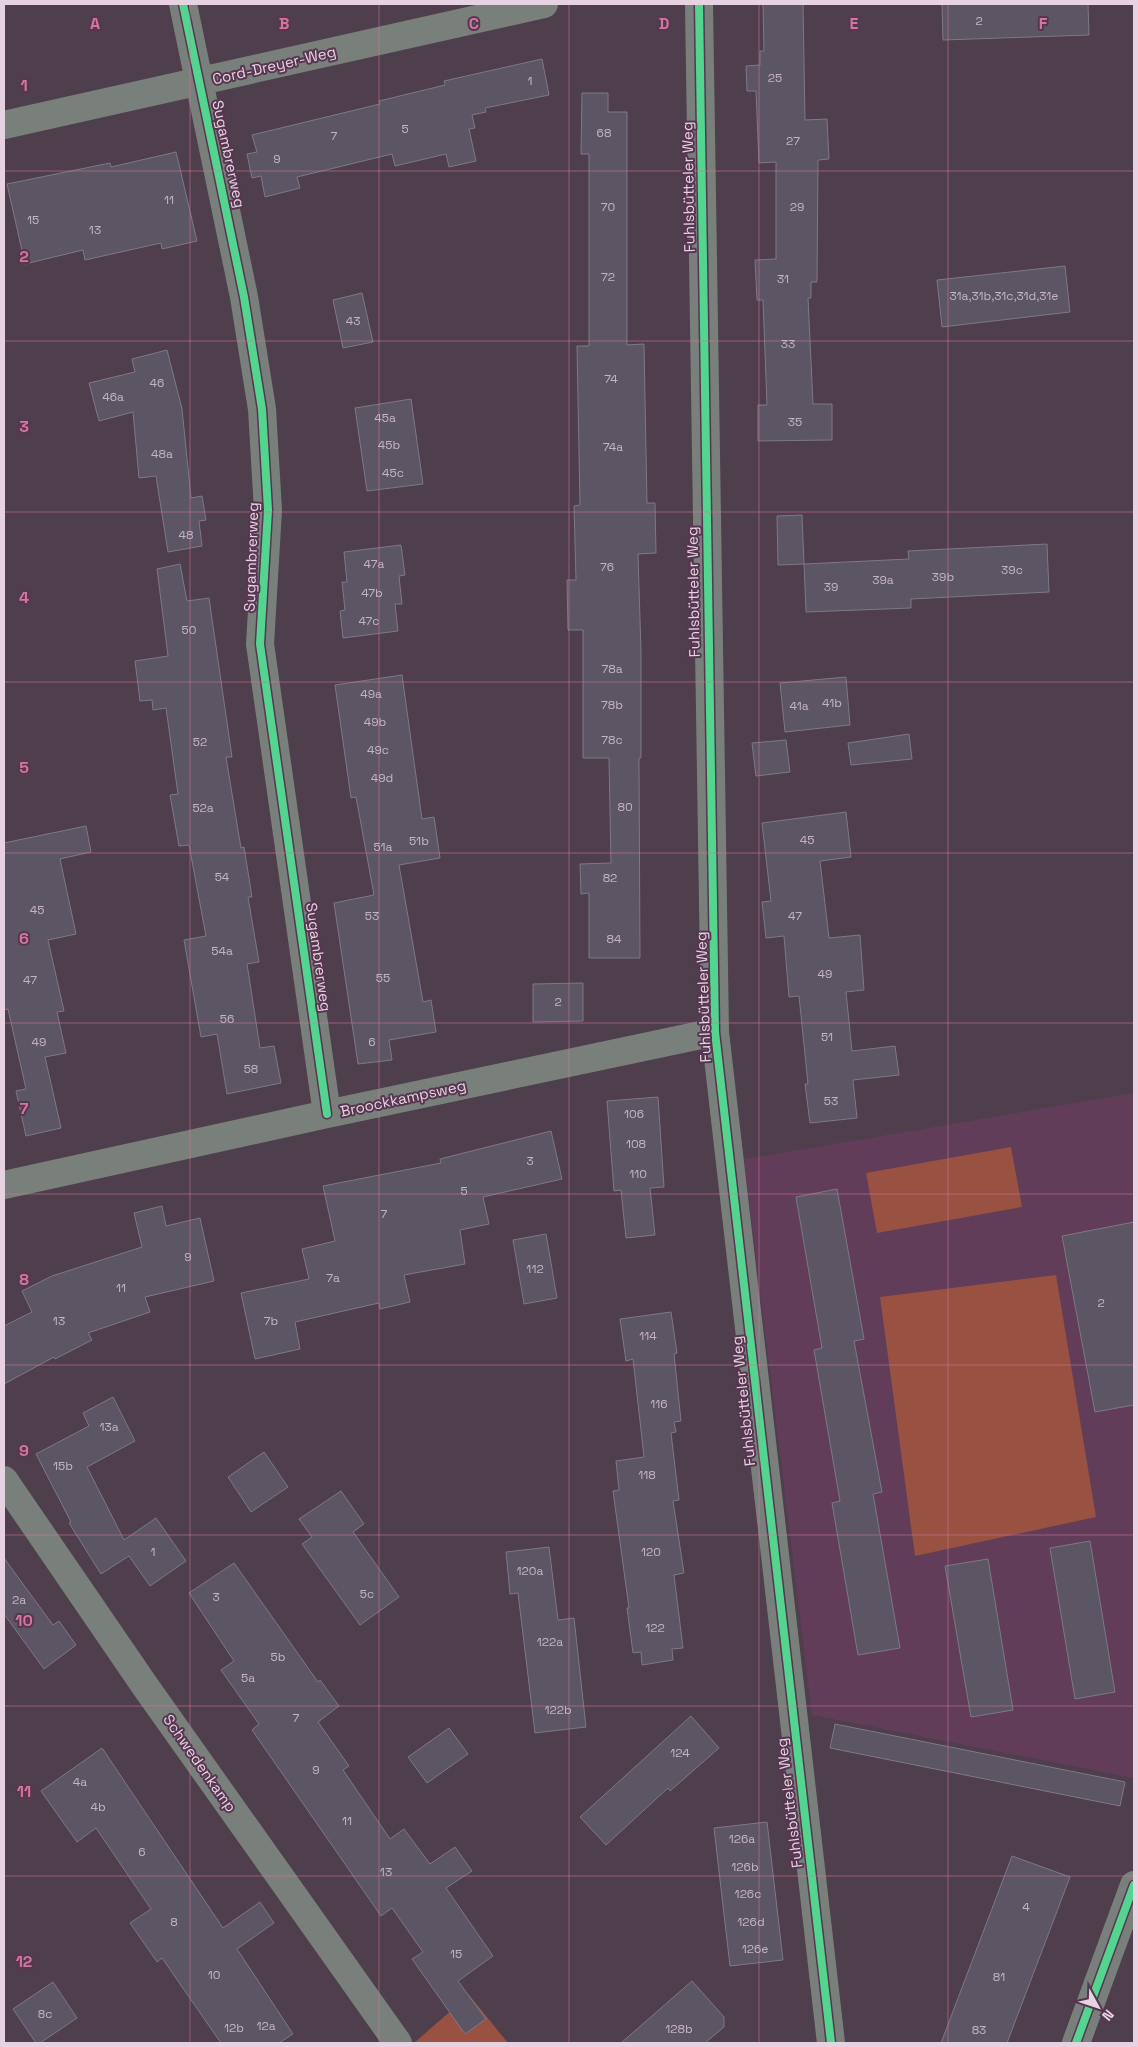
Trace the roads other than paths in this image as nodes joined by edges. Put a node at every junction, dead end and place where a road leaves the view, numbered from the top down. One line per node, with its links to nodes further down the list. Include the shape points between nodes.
1 (183, 4): 4 (street, Sugambrerweg)
2 (544, 4): 4 (street, Cord-Dreyer-Weg)
3 (699, 4): 6 (street, Fuhlsbütteler Weg)
4 (199, 82): 5 (street, Cord-Dreyer-Weg); 7 (street, Sugambrerweg, via 244,297 262,409 268,510 260,644)
5 (4, 125)
6 (716, 1032): 7 (street, Broockkampsweg); 12 (street, Fuhlsbütteler Weg)
7 (327, 1114): 8 (street, Broockkampsweg)
8 (4, 1186)
9 (4, 1480): 11 (street, Schwedenkamp, via 150,1694)
10 (1134, 1885): 13 (street)
11 (398, 2043)
12 (831, 2043)
13 (1076, 2043)

